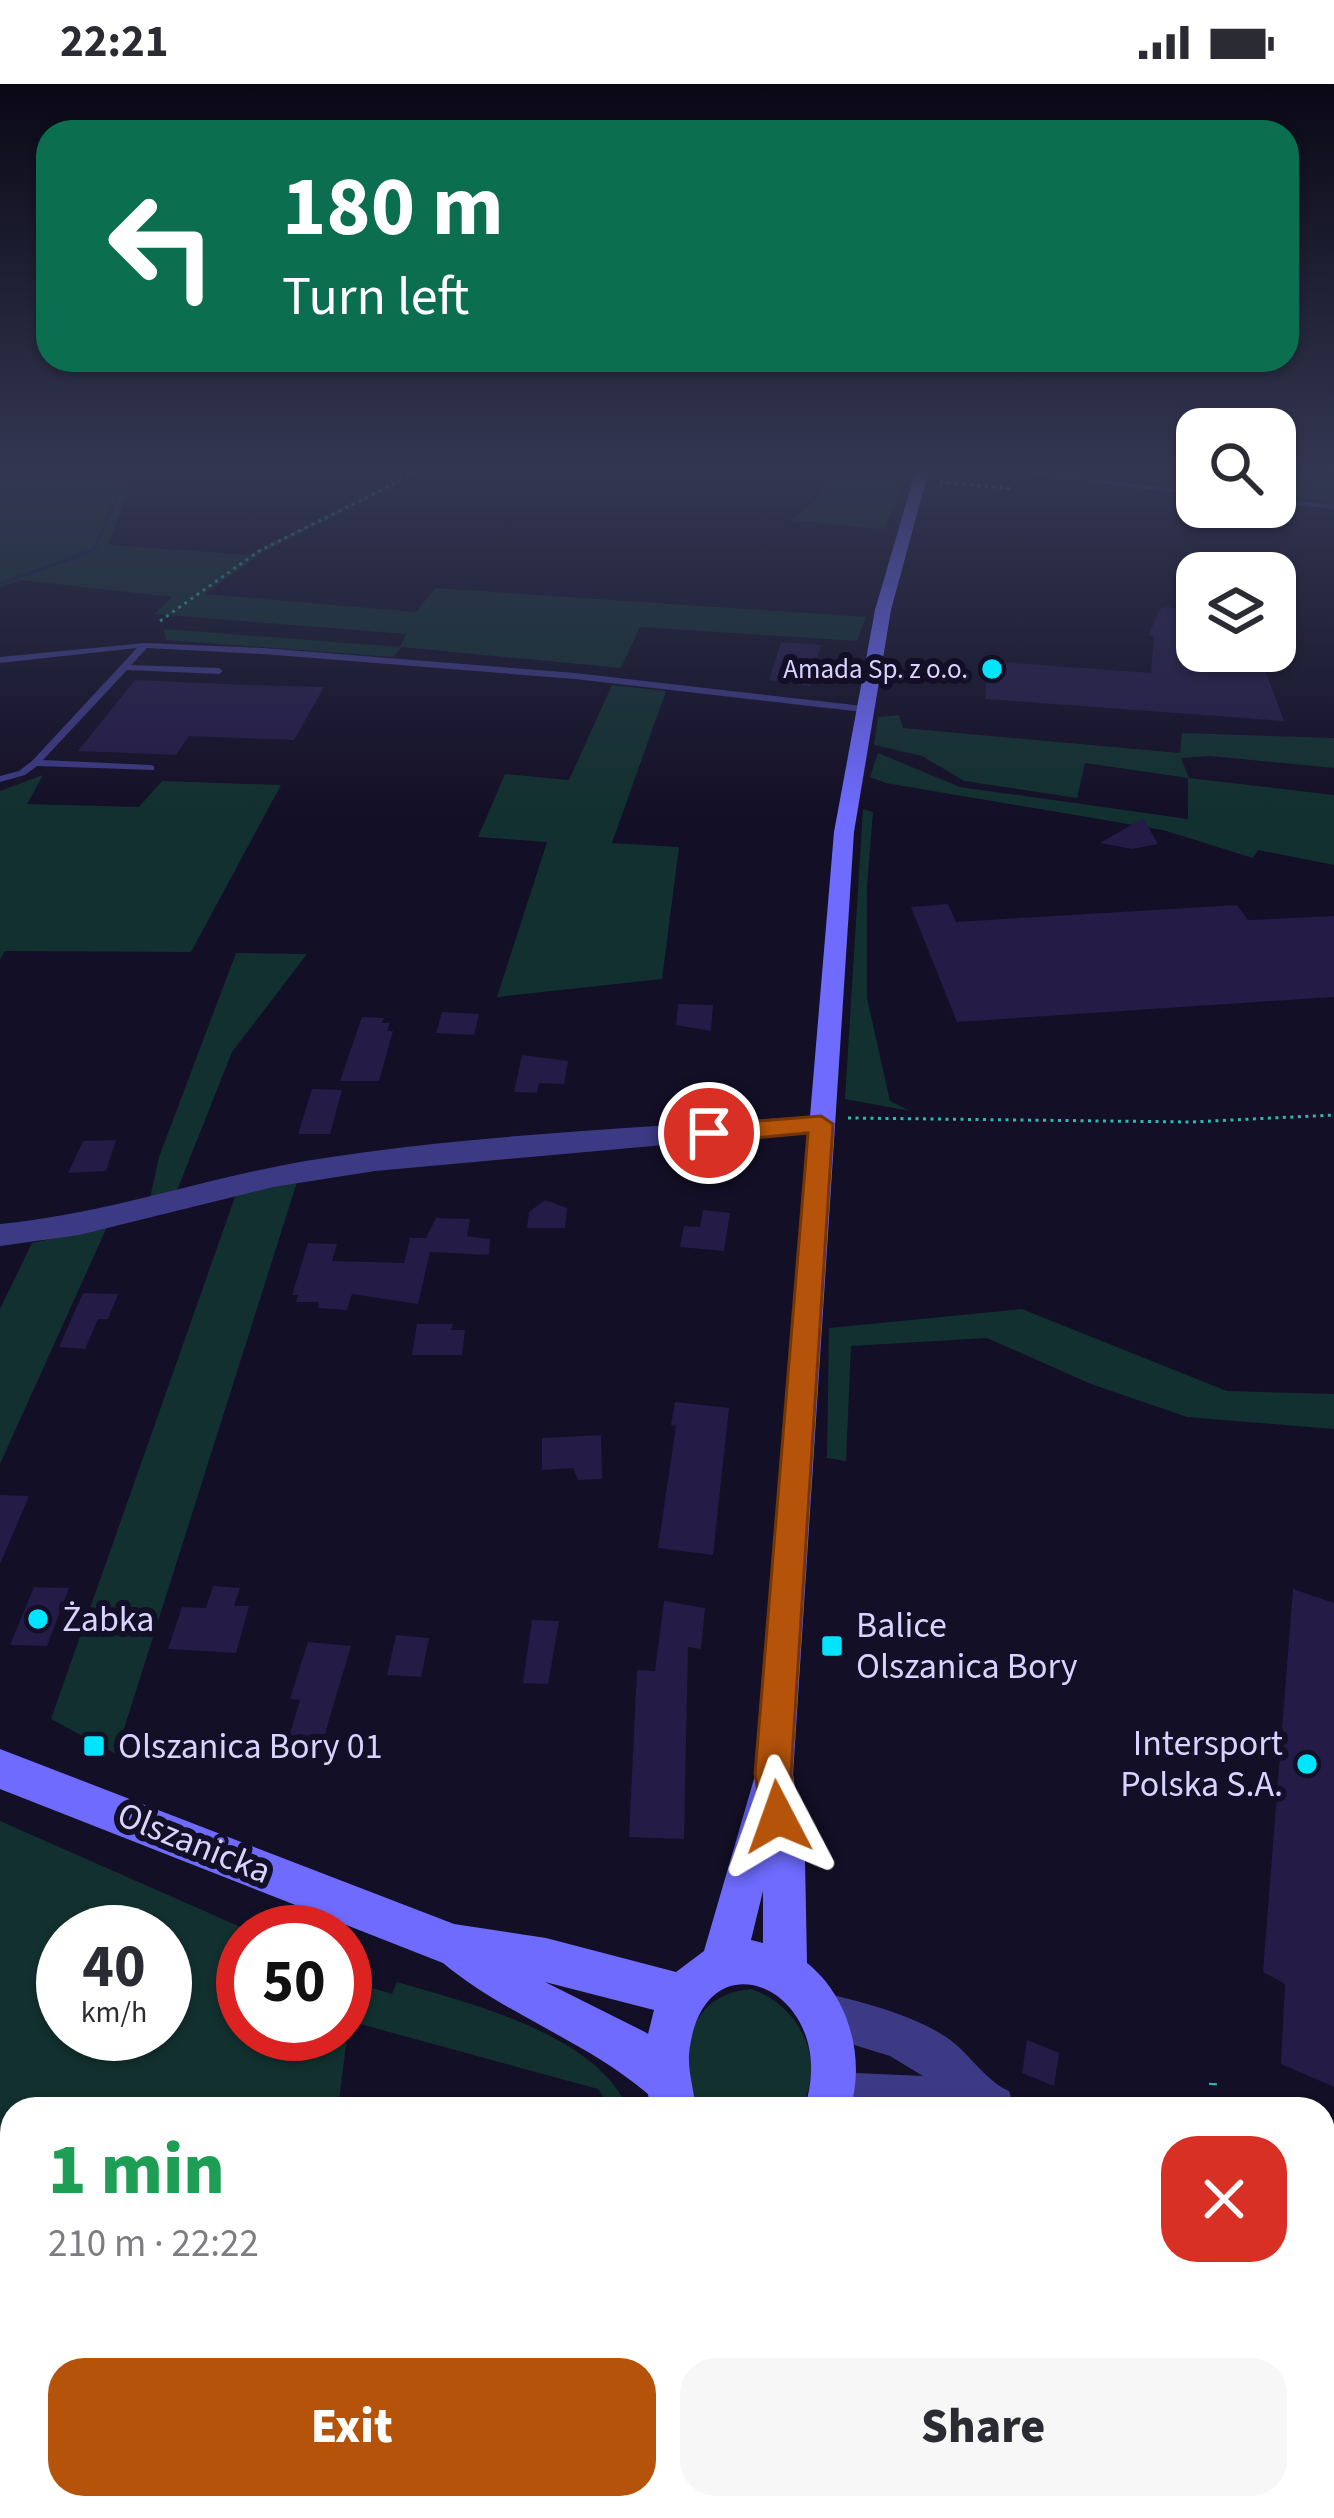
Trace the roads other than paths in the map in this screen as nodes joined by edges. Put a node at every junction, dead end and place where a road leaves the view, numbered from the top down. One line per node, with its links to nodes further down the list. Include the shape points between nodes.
1 (889, 587): 6 (main road)
2 (145, 644): 3 (lane); 4 (lane); 6 (lane, via 558,674)
3 (0, 660)
4 (125, 667): 5 (lane); 7 (lane)
5 (219, 670)
6 (863, 709): 10 (main road, via 844,832)
7 (35, 763): 8 (lane); 9 (lane)
8 (151, 768)
9 (0, 778)
10 (821, 1124): 11 (street, via 308,1170 55,1231); 13 (main road)
11 (0, 1235)
12 (0, 1769): 14 (main road, Olszanicka)
13 (773, 1774): 15 (main road); 16 (main road, via 784,1860)
14 (454, 1946): 17 (main road, Olszanicka); 19 (main road, Olszanicka, via 515,1990 629,2048)
15 (722, 1966): 16 (main road, via 743,1961); 17 (main road)
16 (784, 1972): 18 (main road)
17 (680, 1995): 19 (main road, via 667,2029)
18 (822, 2014): 20 (main road, via 836,2067); 21 (street, via 901,2036 953,2066)
19 (669, 2093)
20 (831, 2097)
21 (981, 2097)

